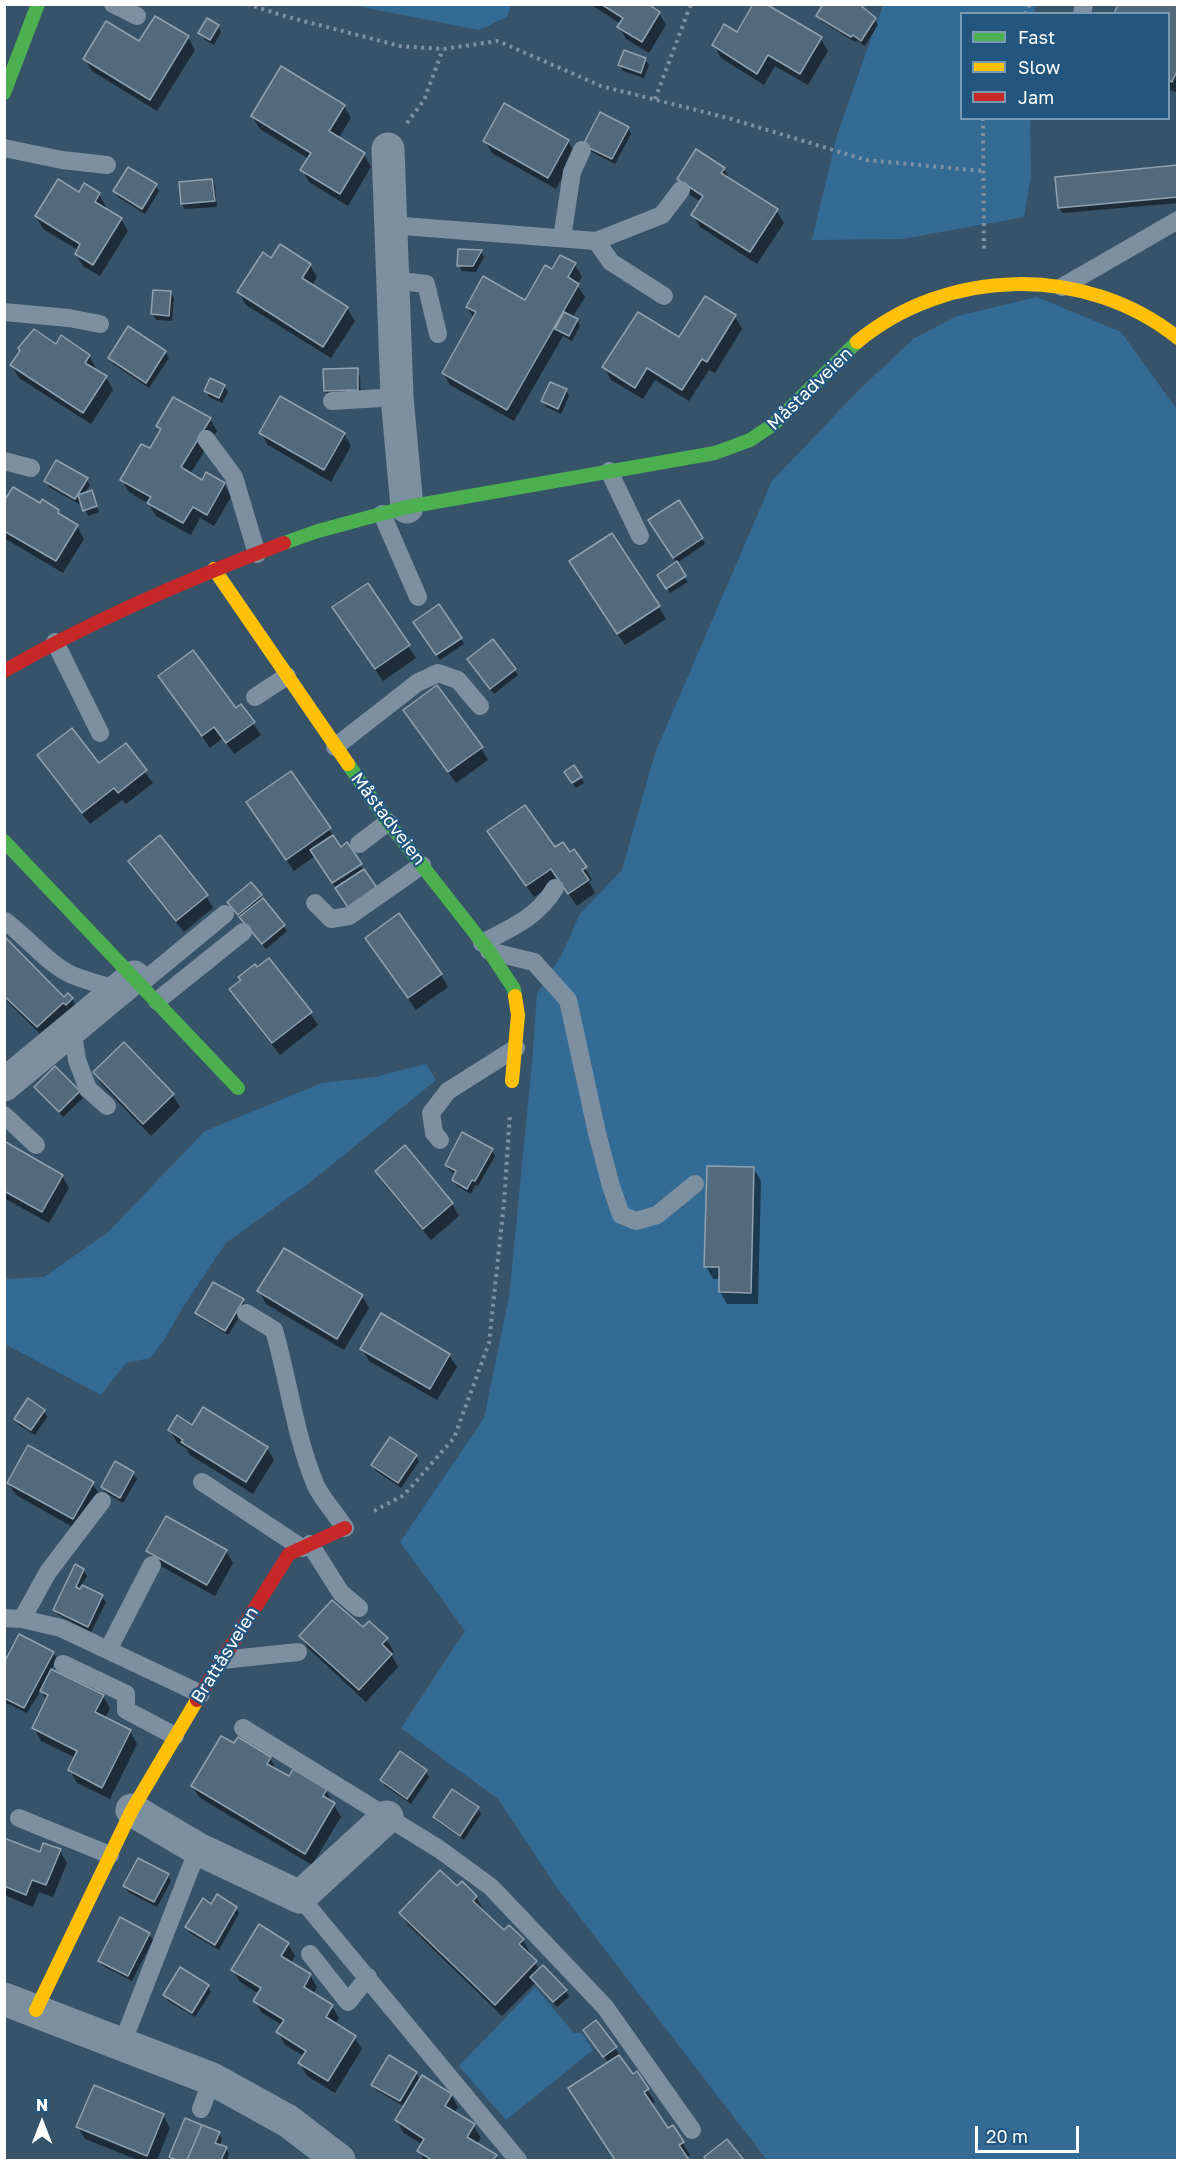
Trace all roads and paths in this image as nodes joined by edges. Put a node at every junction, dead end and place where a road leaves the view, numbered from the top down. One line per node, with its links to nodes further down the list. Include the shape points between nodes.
1 (38, 4): 7 (street)
2 (113, 4): 5 (lane)
3 (247, 4): 6 (path, via 400,46)
4 (691, 4): 8 (path)
5 (137, 16)
6 (443, 49): 8 (path, via 498,41 601,86); 11 (path, via 424,100)
7 (4, 93)
8 (654, 99): 14 (path, via 866,160)
9 (983, 120): 14 (path)
10 (4, 148): 13 (lane)
11 (388, 149): 17 (street)
12 (582, 150): 18 (lane, via 572,172)
13 (107, 165)
14 (983, 171): 21 (path)
15 (681, 190): 19 (lane, via 662,215)
16 (1178, 220): 22 (lane)
17 (390, 225): 18 (lane); 20 (street)
18 (562, 238): 19 (lane)
19 (596, 241): 23 (lane, via 612,262)
20 (393, 280): 26 (lane, via 426,284); 28 (street)
21 (985, 286): 22 (street, Måstadveien); 33 (street, Måstadveien, via 934,297 895,314 828,369 777,424 749,442 715,453)
22 (1062, 287): 27 (street, Måstadveien, via 1102,294 1145,314)
23 (664, 296)
24 (4, 312): 25 (lane)
25 (100, 324)
26 (438, 334)
27 (1178, 338)
28 (397, 397): 29 (lane); 34 (street)
29 (332, 401)
30 (206, 439): 36 (lane, via 234,477)
31 (4, 461): 32 (lane)
32 (31, 468)
33 (609, 471): 34 (street, Måstadveien); 35 (lane)
34 (394, 510): 36 (street, Måstadveien, via 318,531); 38 (lane)
35 (640, 536)
36 (257, 554): 37 (street, Måstadveien)
37 (214, 569): 39 (street, Måstadveien); 41 (street, Måstadveien)
38 (418, 597)
39 (55, 642): 40 (street, Måstadveien); 44 (lane)
40 (4, 671)
41 (287, 676): 42 (lane); 45 (street, Måstadveien)
42 (255, 697)
43 (480, 706): 45 (lane, via 458,680 438,673 417,682)
44 (100, 733)
45 (335, 747): 46 (street, Måstadveien)
46 (388, 822): 48 (lane); 49 (street, Måstadveien)
47 (4, 841): 56 (street)
48 (359, 844)
49 (422, 865): 51 (lane, via 349,916 331,920); 55 (street, Måstadveien)
50 (555, 888): 55 (lane, via 526,921)
51 (315, 903)
52 (225, 914): 56 (lane)
53 (5, 921): 56 (lane, via 72,975)
54 (243, 932): 57 (lane)
55 (486, 947): 59 (street, Måstadveien, via 514,989 518,1015); 67 (lane, via 534,962 568,1000 597,1133 621,1215 636,1221 657,1215)
56 (131, 984): 57 (street); 58 (street)
57 (157, 1001): 62 (street)
58 (72, 1028): 61 (street); 63 (lane, via 77,1060 88,1089)
59 (516, 1048): 60 (street, Måstadveien); 65 (lane, via 448,1091 431,1113 434,1133)
60 (512, 1081): 71 (path, via 489,1343 454,1438 404,1495)
61 (4, 1085)
62 (238, 1088)
63 (107, 1106)
64 (4, 1115): 66 (lane)
65 (440, 1140)
66 (36, 1146)
67 (695, 1184)
68 (246, 1313): 71 (lane, via 274,1330 295,1423 317,1487)
69 (202, 1482): 72 (lane)
70 (102, 1501): 75 (lane)
71 (345, 1528): 72 (street, Brattåsveien)
72 (306, 1546): 74 (lane, via 341,1593); 78 (street, Brattåsveien, via 290,1554)
73 (152, 1565): 76 (lane)
74 (359, 1608)
75 (13, 1618): 76 (lane, via 61,1628)
76 (108, 1650): 80 (lane)
77 (298, 1652): 78 (lane)
78 (222, 1660): 80 (street, Brattåsveien)
79 (63, 1664): 82 (lane, via 126,1694 126,1710)
80 (201, 1694): 82 (street, Brattåsveien)
81 (243, 1728): 84 (lane)
82 (175, 1736): 83 (street, Brattåsveien)
83 (132, 1810): 86 (street); 87 (street, Brattåsveien)
84 (387, 1816): 88 (street); 96 (lane, via 491,1887 605,2007)
85 (19, 1818): 87 (lane)
86 (198, 1849): 88 (street); 93 (lane)
87 (110, 1855): 92 (street, Brattåsveien)
88 (300, 1897): 90 (lane)
89 (310, 1954): 90 (lane, via 348,2002)
90 (368, 1977): 98 (lane)
91 (4, 1999): 92 (street)
92 (36, 2010): 93 (street)
93 (122, 2044): 94 (street)
94 (212, 2079): 95 (lane); 97 (street, via 288,2121)
95 (201, 2109)
96 (692, 2130)
97 (339, 2160)
98 (518, 2160)

